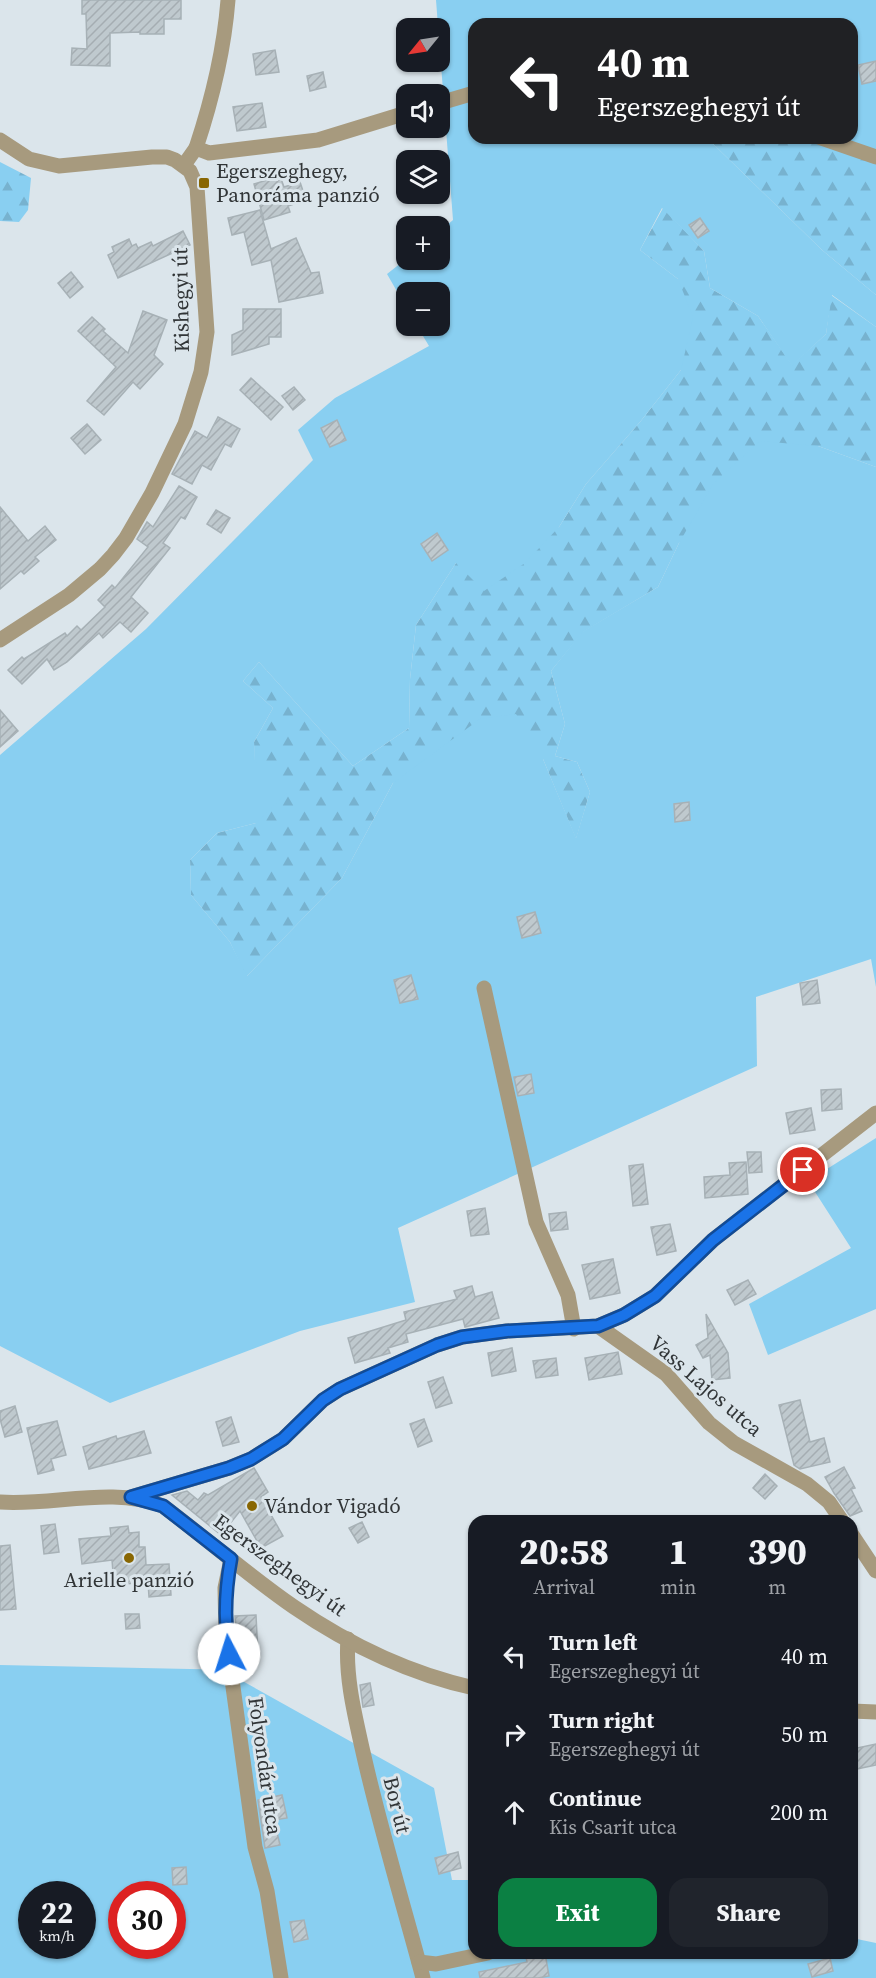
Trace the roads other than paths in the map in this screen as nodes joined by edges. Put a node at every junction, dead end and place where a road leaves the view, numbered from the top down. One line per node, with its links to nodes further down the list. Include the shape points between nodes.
1 (228, 0): 7 (street, via 217,79)
2 (468, 95): 3 (street)
3 (450, 100)
4 (396, 116): 7 (street, via 318,140 209,153)
5 (0, 140): 9 (street, via 29,159 50,165 161,157)
6 (838, 144): 8 (street)
7 (196, 148): 9 (street)
8 (876, 157)
9 (184, 165): 10 (street, Kishegyi út, via 197,187 207,332 201,372 185,424 152,493 113,555 69,595)
10 (0, 640)
11 (484, 988): 14 (street, via 536,1222 568,1295)
12 (876, 1113): 13 (street, Egerszeghegyi út, via 713,1240 655,1296)
13 (598, 1326): 14 (street, Egerszeghegyi út); 17 (street, Vass Lajos utca, via 666,1374 710,1423 734,1443 807,1484)
14 (574, 1329): 15 (street, Egerszeghegyi út, via 507,1331 437,1345 340,1389 283,1439 251,1459)
15 (131, 1497): 16 (street, Egerszeghegyi út); 19 (street, Egerszeghegyi út, via 163,1506)
16 (0, 1502)
17 (838, 1515)
18 (858, 1544): 20 (street)
19 (231, 1559): 21 (street, Egerszeghegyi út, via 296,1608); 27 (street, Folyondár utca, via 225,1588 226,1636 255,1847 267,1891)
20 (876, 1570)
21 (348, 1639): 22 (street, Egerszeghegyi út, via 417,1670); 26 (street, Bor út, via 346,1661 358,1731 375,1808)
22 (468, 1686)
23 (858, 1711): 24 (street)
24 (876, 1712)
25 (468, 1957): 26 (street, via 436,1964)
26 (419, 1962): 28 (street, Bor út)
27 (281, 1978)
28 (423, 1978)

